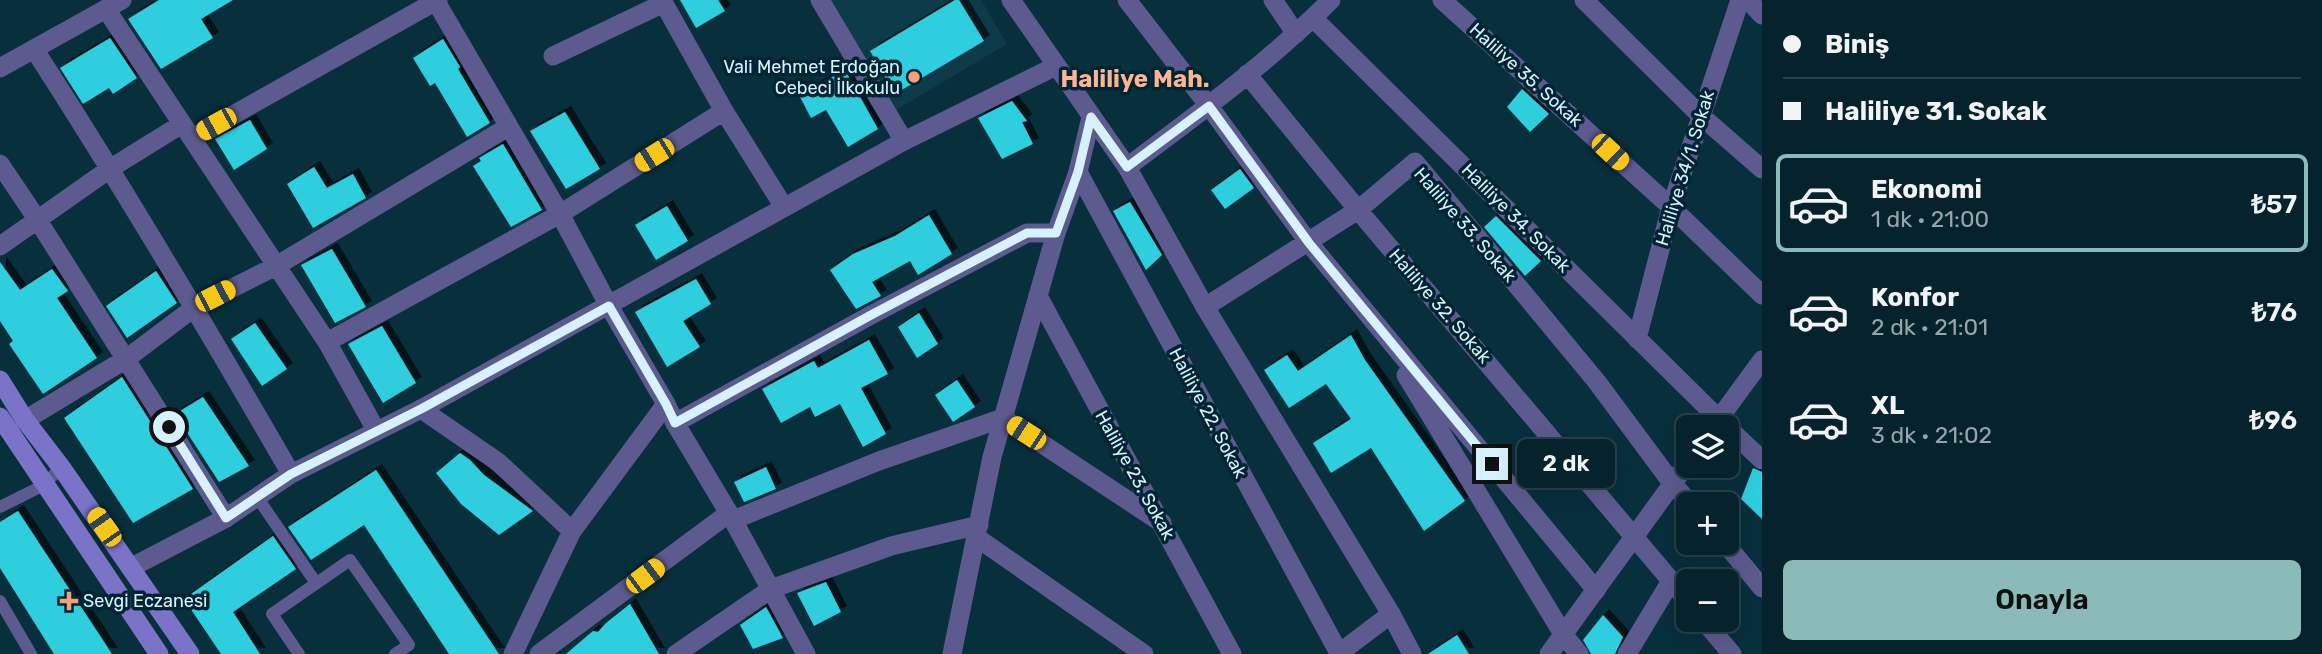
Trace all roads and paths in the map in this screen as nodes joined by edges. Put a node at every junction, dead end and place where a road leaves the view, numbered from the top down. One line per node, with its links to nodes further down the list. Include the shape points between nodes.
1 (436, 0): 25 (street); 26 (street)
2 (820, 0): 27 (street)
3 (1011, 0): 18 (street)
4 (1126, 0): 21 (street)
5 (1273, 0): 15 (street)
6 (1331, 0): 14 (street)
7 (1442, 0): 36 (street, Haliliye 35. Sokak)
8 (1584, 0): 23 (street)
9 (1740, 0): 23 (street, Haliliye 34/1. Sokak)
10 (1748, 0): 13 (street)
11 (663, 2): 17 (street); 22 (street)
12 (114, 5): 16 (street); 26 (street)
13 (1762, 15)
14 (1313, 18): 15 (street); 28 (street, Haliliye 34. Sokak)
15 (1296, 34): 20 (street)
16 (34, 49): 19 (street); 32 (street)
17 (553, 56)
18 (1056, 66): 24 (street); 27 (street)
19 (0, 68)
20 (1247, 74): 21 (street); 37 (street, Haliliye 32. Sokak)
21 (1209, 106): 31 (street); 41 (street)
22 (724, 111): 35 (street); 38 (street)
23 (1700, 116): 33 (street); 36 (street, Haliliye 34/1. Sokak)
24 (1091, 117): 31 (street); 34 (street)
25 (508, 127): 38 (street); 43 (street)
26 (187, 131): 32 (street); 43 (street)
27 (904, 141): 35 (street)
28 (1437, 141): 29 (street); 50 (street, Haliliye 34. Sokak)
29 (1415, 162): 37 (street, Haliliye 33. Sokak); 69 (street, Haliliye 33. Sokak, via 1597,382)
30 (0, 164): 39 (street)
31 (1127, 167): 48 (street)
32 (111, 168): 39 (street); 47 (street)
33 (1762, 169)
34 (1078, 172): 40 (street); 104 (street, Haliliye 22. Sokak)
35 (784, 207): 46 (street)
36 (1671, 207): 44 (street, Haliliye 35. Sokak); 50 (street, Haliliye 34/1. Sokak)
37 (1358, 210): 41 (street, Haliliye 33. Sokak); 79 (street, Haliliye 32. Sokak)
38 (560, 214): 46 (street); 51 (street)
39 (37, 219): 42 (street); 52 (street)
40 (1056, 233): 45 (street); 61 (street, via 1027,233)
41 (1309, 243): 48 (street, Haliliye 33. Sokak); 49 (street)
42 (0, 246)
43 (276, 266): 47 (street); 51 (street)
44 (1762, 295)
45 (1038, 296): 59 (street); 76 (street, Haliliye 23. Sokak)
46 (609, 306): 55 (street); 56 (street)
47 (195, 307): 52 (street); 67 (street)
48 (1205, 307): 89 (street)
49 (1370, 317): 87 (street); 91 (street)
50 (1637, 339): 57 (street, Haliliye 34. Sokak)
51 (327, 342): 63 (street)
52 (127, 359): 60 (street); 75 (street)
53 (1762, 360): 58 (street)
54 (0, 380): 60 (main road)
55 (666, 404): 61 (street); 77 (street)
56 (421, 409): 63 (street); 77 (street, via 498,462)
57 (1711, 415)
58 (1727, 415)
59 (1003, 418): 74 (street); 76 (street); 78 (street)
60 (25, 420): 62 (lane); 66 (main road)
61 (675, 423): 74 (street)
62 (3, 429): 70 (main road)
63 (376, 430): 67 (street)
64 (1739, 440): 65 (street, Haliliye 34. Sokak)
65 (1762, 460)
66 (61, 467): 70 (lane); 81 (main road)
67 (291, 474): 72 (street)
68 (1676, 478): 69 (street)
69 (1672, 483): 71 (street, Haliliye 33. Sokak); 79 (street)
70 (44, 485): 73 (lane); 94 (main road)
71 (1680, 492)
72 (257, 497): 75 (street); 83 (lane)
73 (0, 507)
74 (731, 516): 86 (street); 99 (street)
75 (226, 518): 81 (street)
76 (1162, 523): 103 (street, Haliliye 23. Sokak)
77 (572, 531): 98 (street)
78 (977, 531): 86 (street, via 891,547); 92 (street); 102 (street)
79 (1634, 536): 82 (street, Haliliye 32. Sokak); 87 (street)
80 (1735, 555): 85 (street)
81 (132, 567): 95 (main road)
82 (1671, 580): 84 (street, Haliliye 32. Sokak); 109 (street)
83 (316, 583): 96 (lane, via 272,614); 97 (lane, via 350,560 409,645)
84 (1676, 586)
85 (1762, 588)
86 (771, 589): 100 (street); 101 (street)
87 (1596, 590): 91 (street)
88 (0, 601): 93 (lane)
89 (1391, 614): 104 (street); 105 (street)
90 (1713, 632): 110 (street)
91 (1563, 634): 106 (street); 107 (street); 108 (street)
92 (956, 652)
93 (32, 654)
94 (159, 654)
95 (190, 654)
96 (299, 654)
97 (396, 654)
98 (513, 654)
99 (539, 654)
100 (676, 654)
101 (806, 654)
102 (1144, 654)
103 (1232, 654)
104 (1338, 654)
105 (1412, 654)
106 (1549, 654)
107 (1567, 654)
108 (1579, 654)
109 (1627, 654)
110 (1732, 654)

